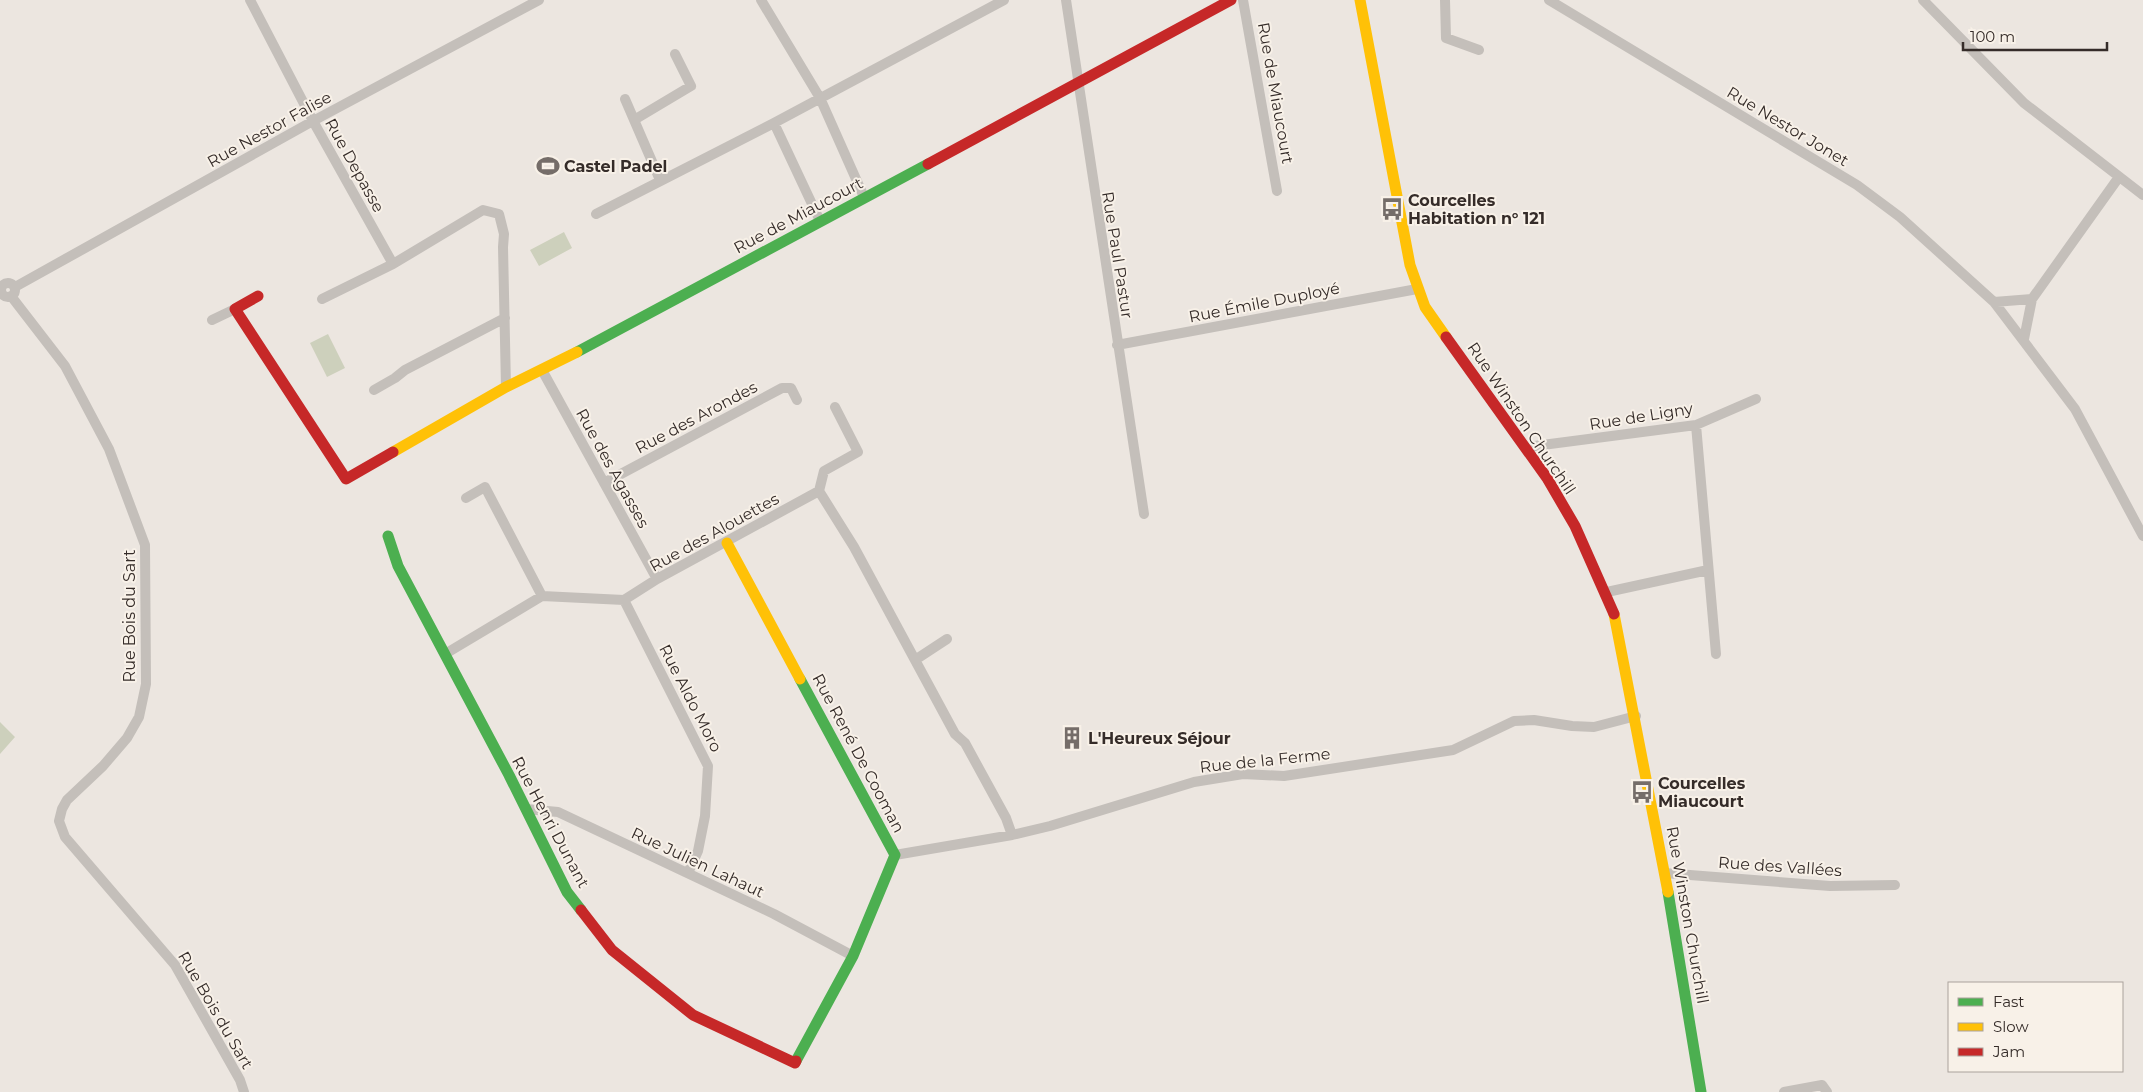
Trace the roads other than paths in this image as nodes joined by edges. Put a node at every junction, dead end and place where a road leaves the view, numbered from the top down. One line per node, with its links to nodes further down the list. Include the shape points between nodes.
1 (250, 0): 18 (street, Rue Depasse)
2 (539, 0): 18 (street, Rue Nestor Falise)
3 (761, 0): 15 (street)
4 (1004, 0): 15 (street)
5 (1066, 0): 14 (street, Rue Paul Pastur)
6 (1231, 0): 14 (street, Rue de Miaucourt)
7 (1243, 0): 22 (street, Rue de Miaucourt)
8 (1360, 0): 29 (street, Rue Winston Churchill)
9 (1445, 0): 12 (street, via 1446,38)
10 (1548, 0): 34 (street, Rue Nestor Jonet, via 1857,185 1900,217)
11 (1923, 0): 20 (street, via 2024,103)
12 (1479, 50)
13 (675, 54): 17 (street, via 692,86)
14 (1077, 83): 24 (street, Rue de Miaucourt); 39 (street, Rue Paul Pastur)
15 (820, 98): 19 (street); 24 (street)
16 (625, 99): 17 (street)
17 (634, 120): 21 (street)
18 (313, 121): 27 (street, Rue Depasse); 30 (street, Rue Nestor Falise)
19 (774, 123): 21 (street); 26 (street)
20 (2119, 177): 23 (street); 33 (street)
21 (660, 180): 25 (street)
22 (1277, 191)
23 (2143, 195)
24 (864, 197): 26 (street, Rue de Miaucourt)
25 (596, 214)
26 (820, 221): 40 (street, Rue de Miaucourt)
27 (393, 264): 32 (street); 36 (street, via 483,210 499,214 504,234)
28 (1, 287): 30 (street, via 7,283)
29 (1417, 288): 39 (street, Rue Émile Duployé); 47 (street, Rue Winston Churchill, via 1425,307)
30 (13, 291): 73 (street, Rue Bois du Sart, via 64,366 105,441 145,545 146,684 139,717 109,759 67,800 60,821 64,837 175,965)
31 (258, 296): 35 (street)
32 (322, 299)
33 (2032, 299): 34 (street); 38 (street)
34 (1994, 302): 38 (street, Rue Nestor Jonet)
35 (234, 309): 37 (street); 41 (street, Rue de Miaucourt, via 346,479)
36 (505, 318): 41 (street); 42 (street, via 405,370)
37 (212, 320)
38 (2024, 339): 53 (street, Rue Nestor Jonet, via 2075,409)
39 (1117, 344): 51 (street, Rue Paul Pastur)
40 (542, 370): 41 (street, Rue de Miaucourt); 48 (street, Rue des Agasses)
41 (506, 387)
42 (374, 390)
43 (1756, 399): 46 (street, Rue de Ligny)
44 (797, 400): 48 (street, Rue des Arondes, via 791,388 782,388)
45 (835, 407): 49 (street, via 858,452 824,471)
46 (1696, 425): 47 (street, Rue de Ligny); 55 (street)
47 (1527, 447): 57 (street, Rue Winston Churchill, via 1575,526)
48 (604, 483): 56 (street, Rue des Agasses)
49 (819, 491): 54 (street, Rue des Alouettes); 63 (street, via 854,547)
50 (466, 498): 58 (street, via 485,487)
51 (1144, 514)
52 (388, 536): 61 (street, Rue Henri Dunant, via 398,566)
53 (2143, 536)
54 (727, 543): 56 (street, Rue des Alouettes); 67 (street, Rue René De Cooman)
55 (1708, 570): 57 (street); 62 (street)
56 (657, 579): 59 (street, Rue des Alouettes)
57 (1607, 592): 64 (street, Rue Winston Churchill, via 1621,638)
58 (542, 596): 59 (street); 61 (street)
59 (624, 600): 68 (street, Rue Aldo Moro, via 708,766 706,816 698,851)
60 (947, 639): 63 (street)
61 (444, 654): 65 (street, Rue Henri Dunant)
62 (1716, 654)
63 (915, 660): 66 (street, via 1006,818)
64 (1636, 716): 66 (street, Rue de la Ferme, via 1594,727 1514,721 1453,750 1284,776 1242,774 1194,782); 69 (street, Rue Winston Churchill)
65 (526, 809): 68 (street, Rue Julien Lahaut, via 558,812); 72 (street, Rue Henri Dunant, via 567,892 612,950 693,1015)
66 (1012, 835): 67 (street, Rue de la Ferme)
67 (895, 855): 71 (street, Rue René De Cooman)
68 (688, 873): 71 (street, Rue Julien Lahaut)
69 (1664, 873): 70 (street, Rue des Vallées, via 1830,886); 74 (street, Rue Winston Churchill)
70 (1895, 885)
71 (853, 956): 72 (street, Rue René De Cooman)
72 (795, 1063)
73 (244, 1092)
74 (1701, 1092)
75 (1784, 1092): 76 (street, via 1822,1086)
76 (1827, 1092)

